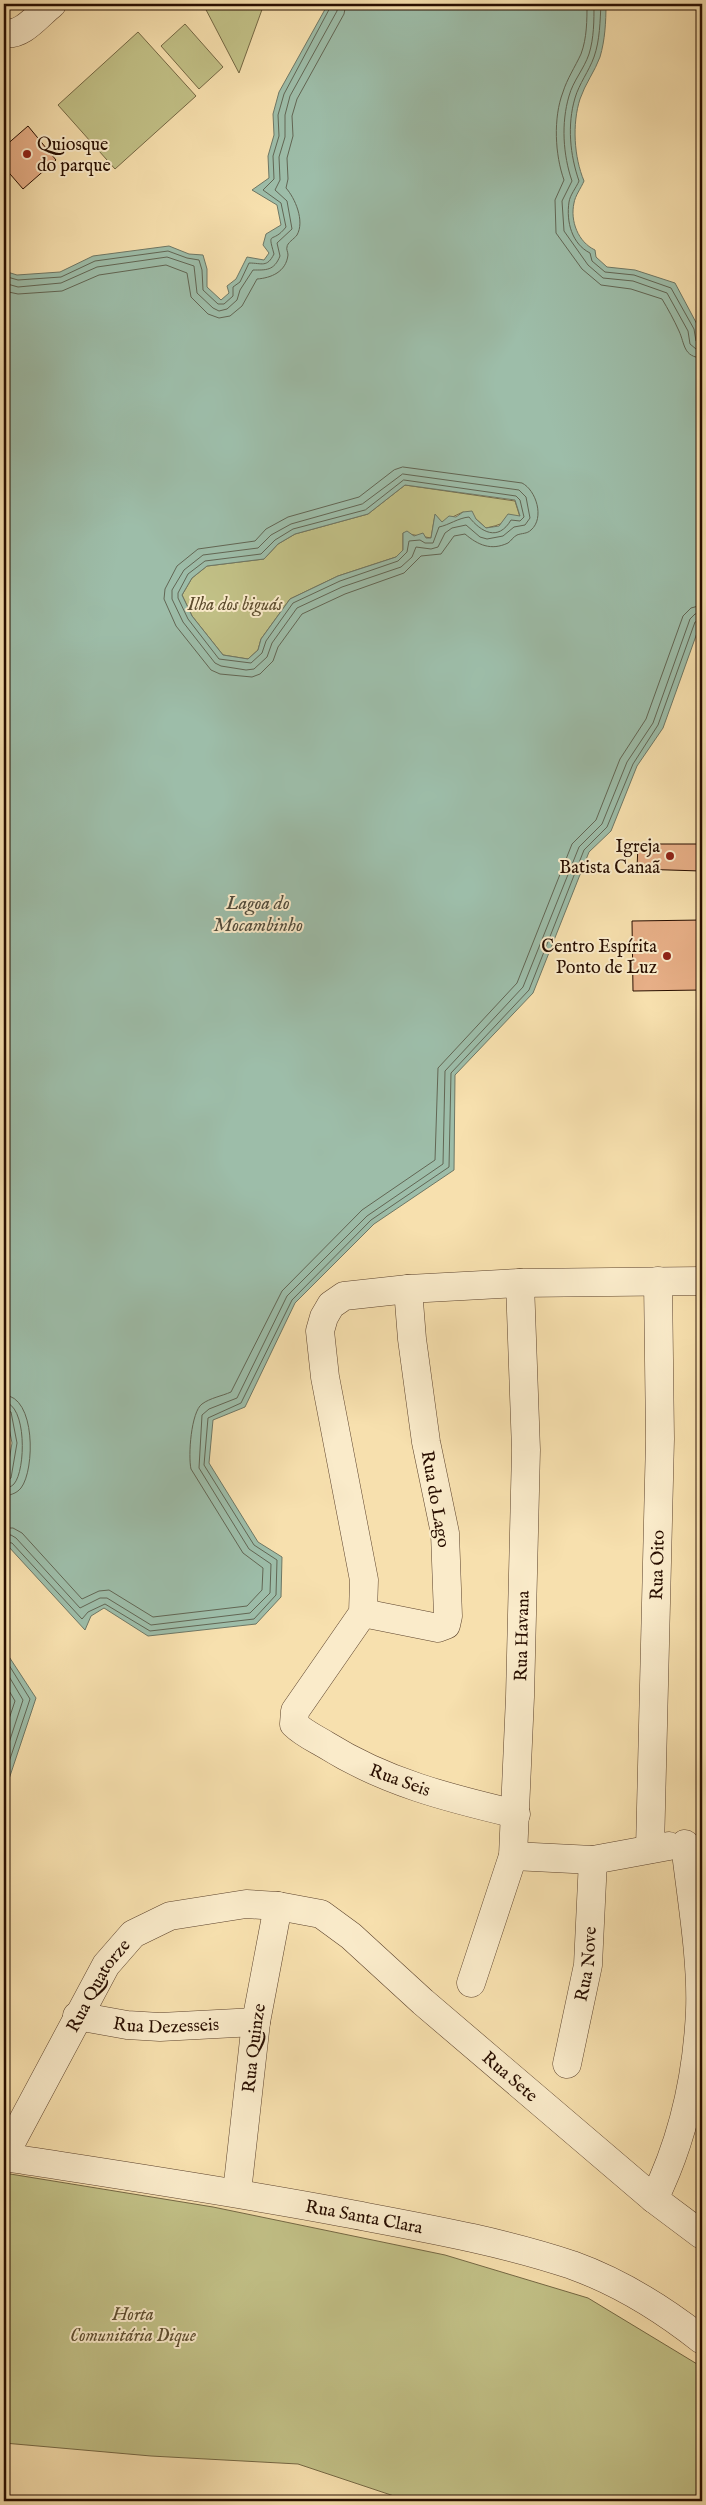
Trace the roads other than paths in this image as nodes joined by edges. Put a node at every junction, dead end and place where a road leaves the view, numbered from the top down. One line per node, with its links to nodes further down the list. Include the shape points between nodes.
1 (52, 4): 2 (street, via 21,31)
2 (4, 32)
3 (658, 1281): 4 (street); 5 (street); 10 (street, Rua Oito, via 660,1439)
4 (702, 1281)
5 (520, 1283): 6 (street); 8 (street, Rua Havana, via 526,1450)
6 (408, 1289): 7 (street, via 344,1296 331,1305 320,1331 325,1377 364,1580); 7 (street, Rua do Lago, via 426,1442 445,1532 448,1616 446,1625 438,1628)
7 (363, 1613): 8 (street, Rua Seis, via 295,1711 294,1724 356,1764 389,1778 419,1790)
8 (516, 1814): 11 (street, Rua Havana)
9 (694, 1843): 10 (street); 21 (street, via 700,2010 684,2124 670,2166)
10 (650, 1849): 12 (street)
11 (513, 1856): 12 (street); 15 (street, Rua Havana)
12 (593, 1860): 18 (street, Rua Nove, via 588,1965)
13 (278, 1906): 14 (street, Rua Quatorze); 16 (street, Rua Quatorze, via 246,1904 170,1916 134,1934 106,1965); 17 (street, Rua Quinze)
14 (321, 1914): 21 (street, Rua Sete, via 351,1936 423,2002)
15 (471, 1983)
16 (77, 2016): 17 (street, Rua Dezesseis, via 160,2027); 19 (street, Rua Quatorze)
17 (256, 2022): 20 (street, Rua Quinze)
18 (567, 2064)
19 (4, 2157): 20 (street, Rua Santa Clara)
20 (237, 2192): 23 (street, Rua Santa Clara, via 497,2244 573,2266 623,2288 670,2315)
21 (654, 2199): 22 (street, Rua Sete)
22 (702, 2236)
23 (702, 2340)

